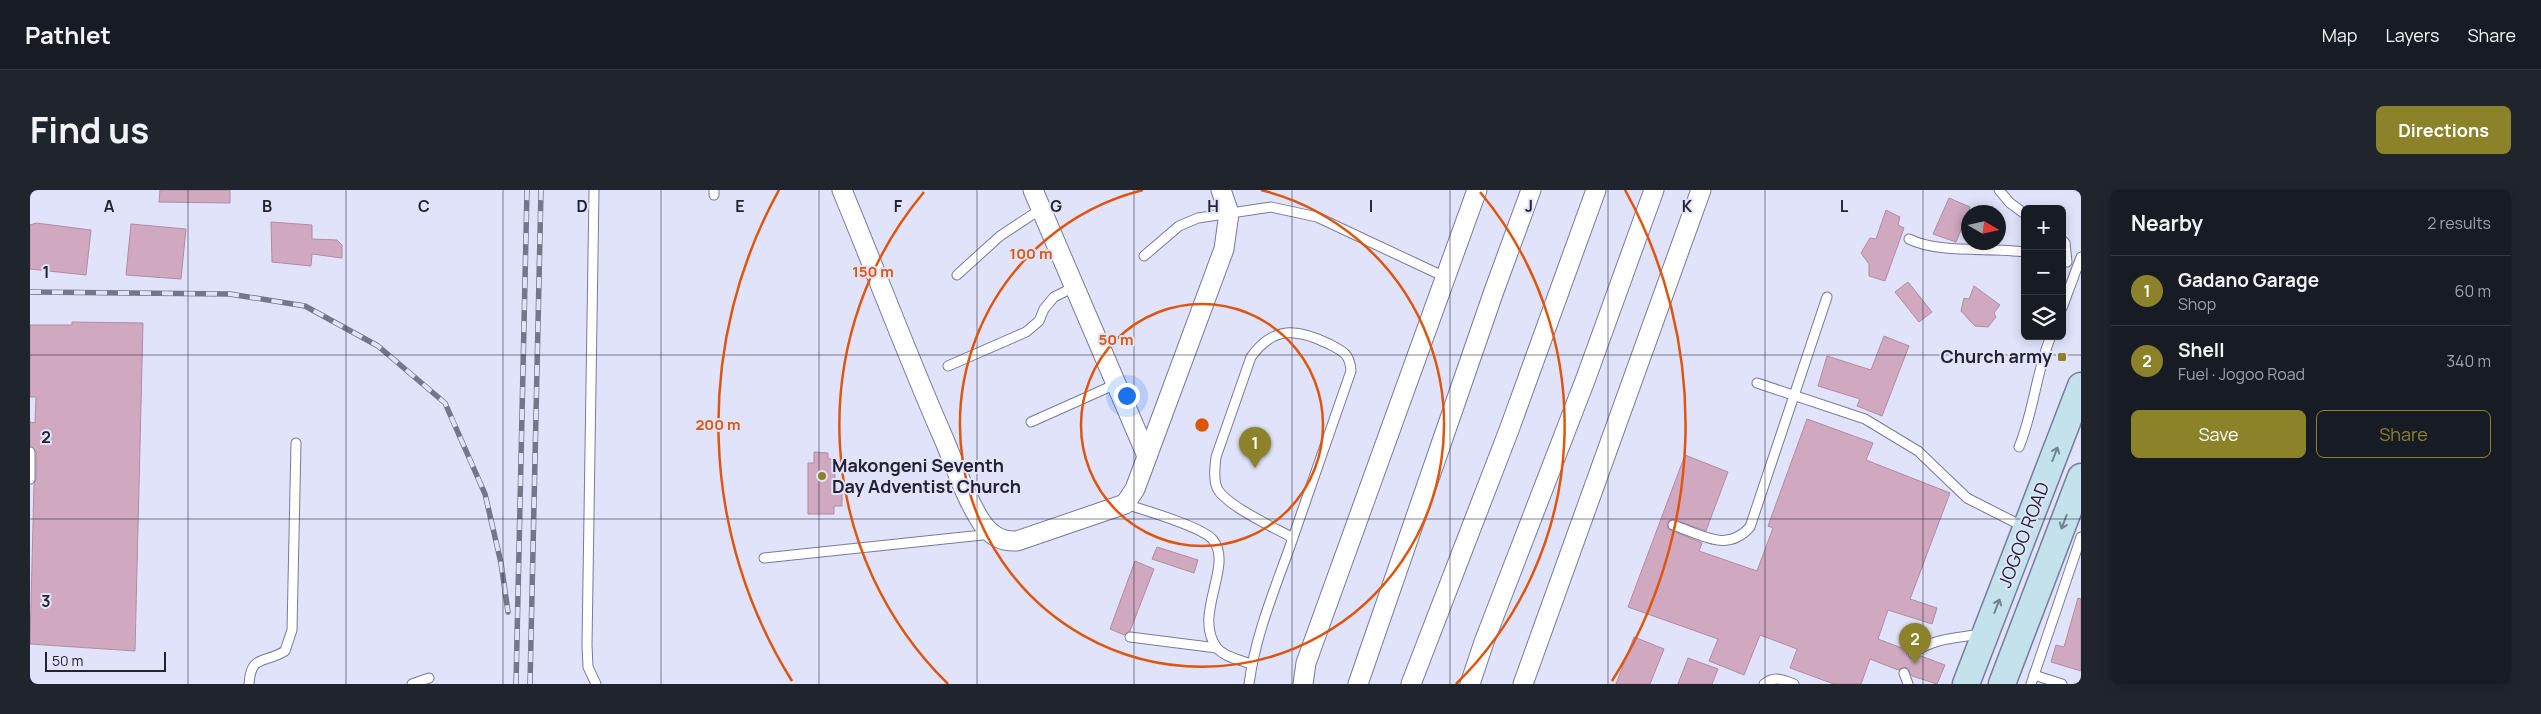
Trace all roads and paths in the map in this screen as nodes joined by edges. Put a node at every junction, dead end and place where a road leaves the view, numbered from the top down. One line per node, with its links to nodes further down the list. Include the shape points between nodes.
1 (594, 190): 55 (lane, via 586,645 588,667)
2 (842, 190): 41 (street, via 917,378 971,501)
3 (1033, 190): 11 (street)
4 (1221, 190): 13 (street)
5 (1477, 190): 21 (street)
6 (1531, 190): 58 (street)
7 (1596, 190): 59 (street, via 1509,430)
8 (1654, 190): 60 (street)
9 (1701, 190): 61 (street)
10 (1999, 190): 12 (lane)
11 (1040, 209): 20 (lane, via 1000,236); 22 (street)
12 (2021, 211)
13 (1230, 213): 16 (lane, via 1198,218 1179,226); 21 (lane, via 1271,207 1294,211 1317,218); 35 (street, via 1224,249)
14 (1909, 239): 15 (lane, via 1929,246)
15 (2021, 252)
16 (1144, 256)
17 (2081, 257): 19 (lane)
18 (2066, 262): 19 (lane)
19 (2080, 267): 24 (lane)
20 (957, 274)
21 (1445, 277): 57 (street, via 1306,663)
22 (1074, 286): 26 (lane, via 1054,297 1039,320 1026,332); 28 (street)
23 (1828, 297): 30 (lane)
24 (2066, 299)
25 (2050, 340): 33 (lane)
26 (948, 366)
27 (1757, 383): 30 (lane)
28 (1116, 384): 31 (lane); 35 (street)
29 (2081, 386): 40 (main road, JOGOO ROAD, one-way to 29)
30 (1795, 396): 39 (lane, via 1750,527 1741,537 1726,542); 40 (lane, via 1864,419 1889,432 1918,451 1967,498)
31 (1031, 422)
32 (296, 443): 53 (lane, via 292,630 286,651 255,662 250,669)
33 (2019, 447)
34 (30, 452): 37 (lane)
35 (1147, 456): 38 (street, via 1136,490)
36 (2081, 476): 66 (main road, JOGOO ROAD, one-way to 66)
37 (30, 478)
38 (1125, 504): 41 (street, via 1018,541 1007,542); 47 (lane, via 1212,538 1220,560 1209,620)
39 (1673, 525)
40 (2026, 528): 45 (main road, JOGOO ROAD, one-way to 40)
41 (992, 534): 44 (lane)
42 (1293, 538): 42 (lane, via 1229,501 1218,489 1214,474 1216,457 1251,357 1261,343 1292,332 1308,334 1345,352 1351,371); 49 (lane)
43 (2081, 538): 52 (lane)
44 (764, 558)
45 (1986, 634): 48 (lane, via 1939,640); 65 (main road, JOGOO ROAD)
46 (1130, 637): 47 (lane)
47 (1217, 648): 49 (lane, via 1228,656)
48 (1914, 652)
49 (1251, 664): 56 (lane)
50 (1904, 673): 64 (lane)
51 (430, 678): 54 (lane)
52 (2032, 680): 67 (lane)
53 (249, 684)
54 (412, 684)
55 (596, 684)
56 (1248, 684)
57 (1303, 684)
58 (1358, 684)
59 (1411, 684)
60 (1470, 684)
61 (1523, 684)
62 (1764, 684): 63 (lane, via 1770,679 1781,679)
63 (1794, 684)
64 (1908, 684)
65 (1966, 684)
66 (2002, 684)
67 (2062, 684)

